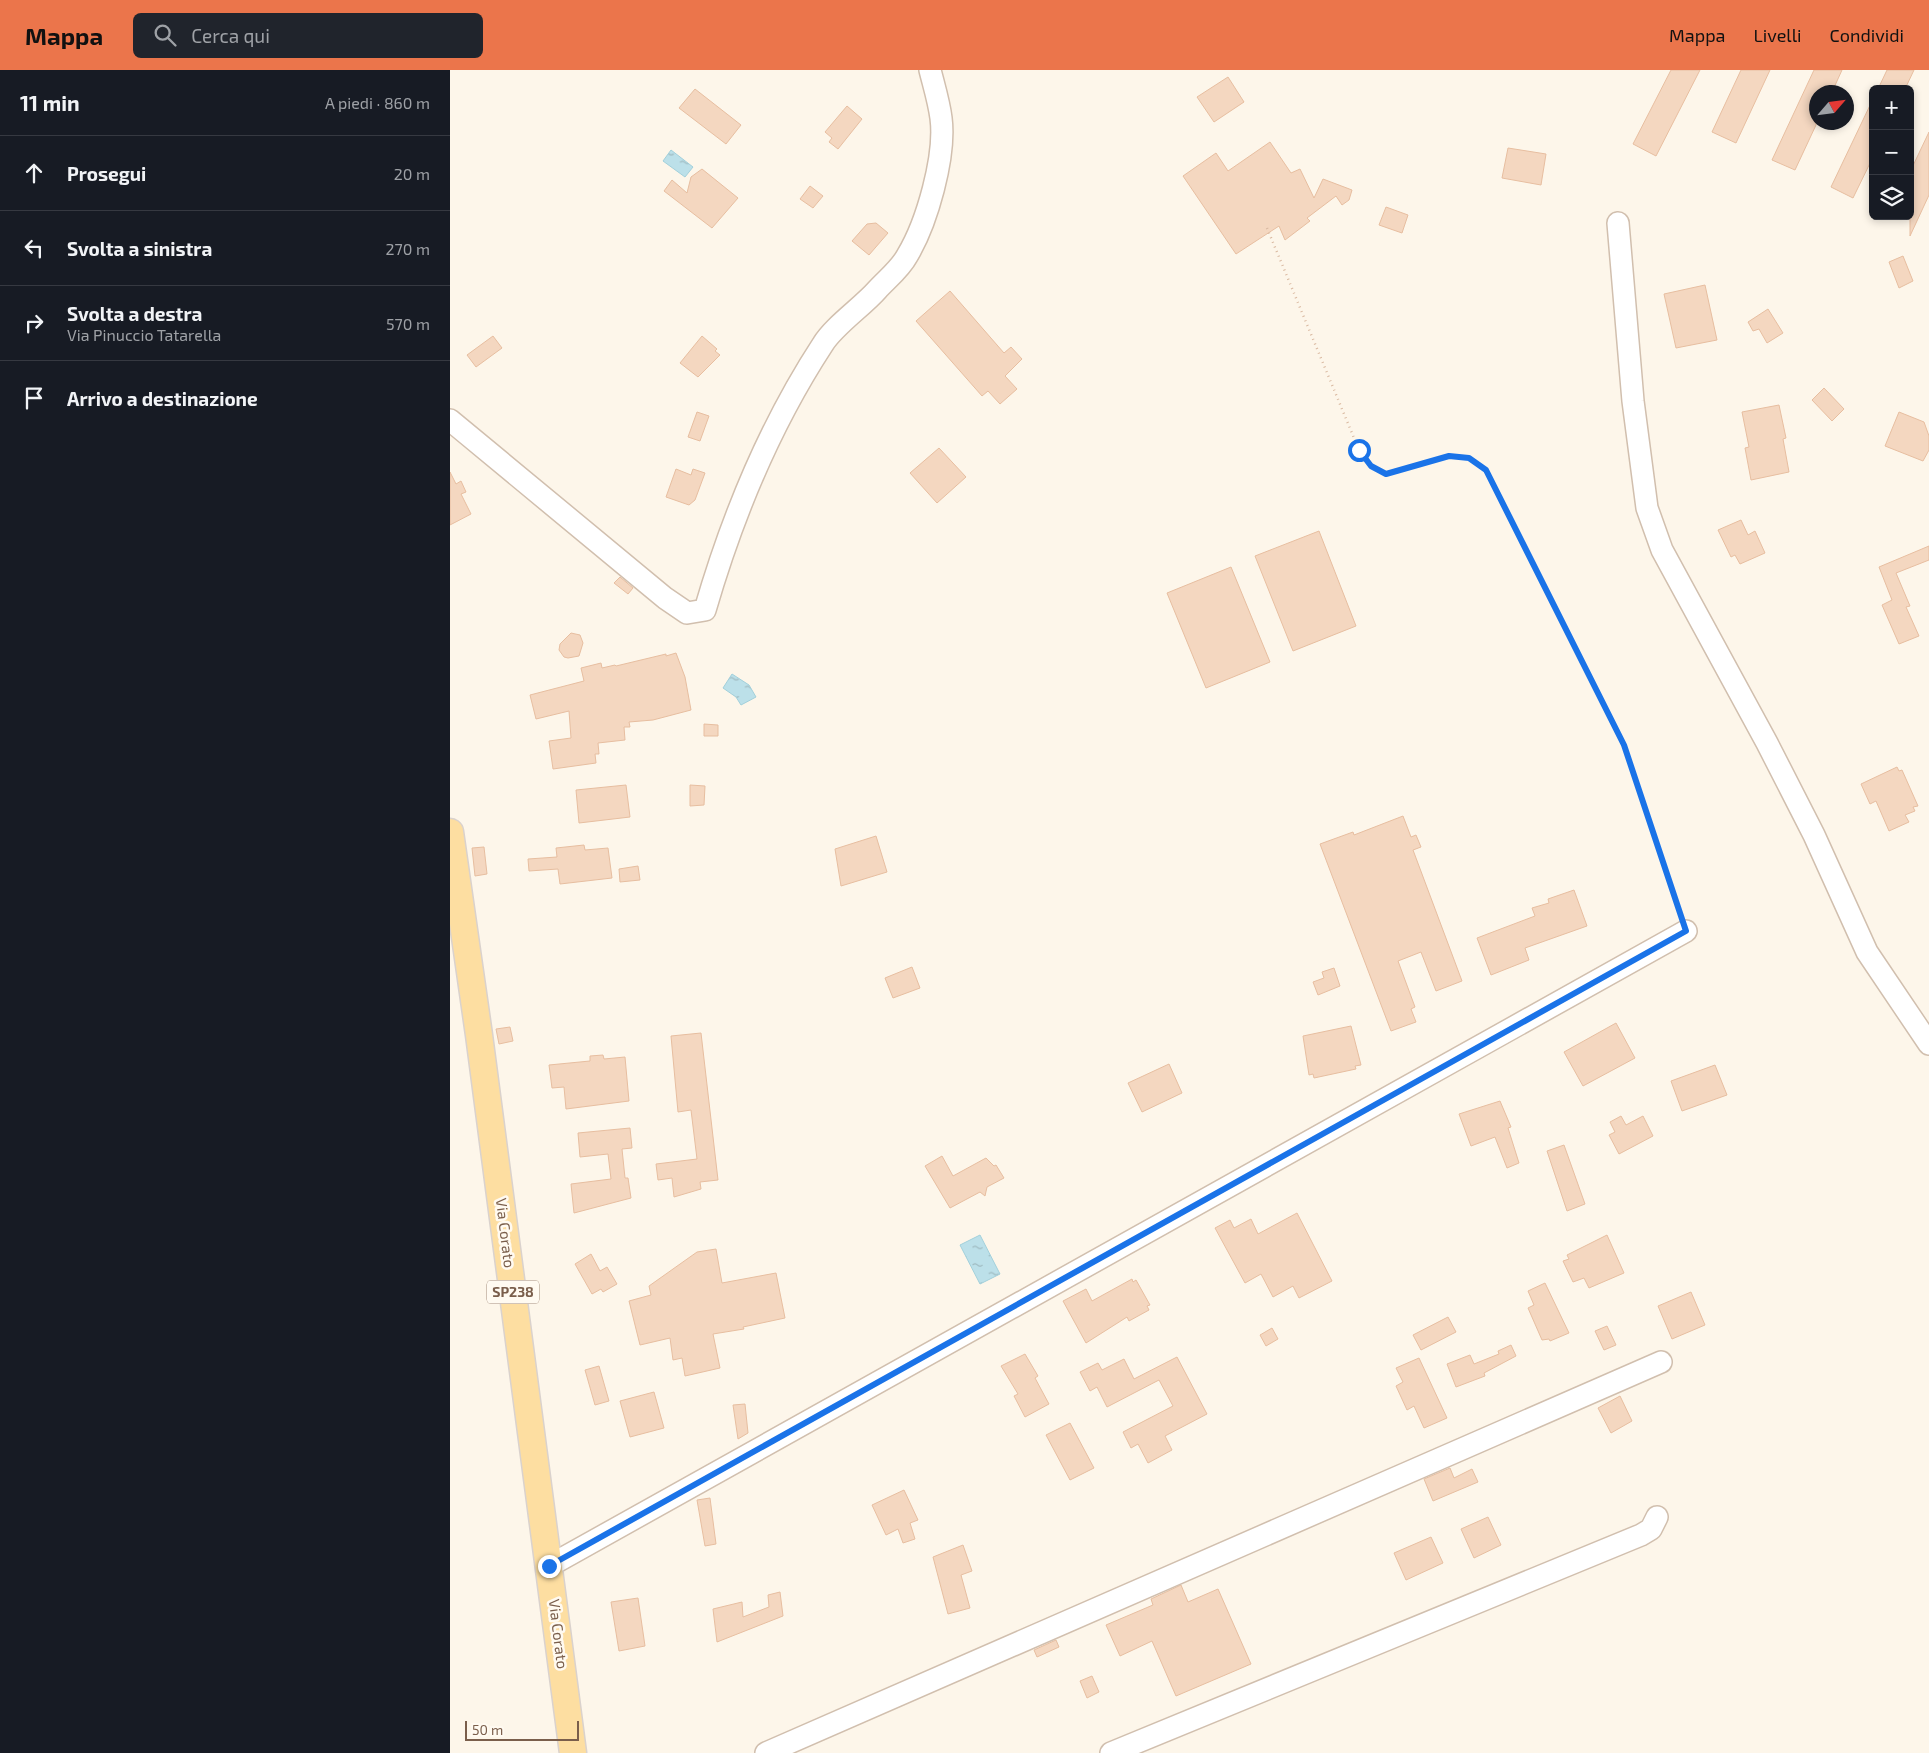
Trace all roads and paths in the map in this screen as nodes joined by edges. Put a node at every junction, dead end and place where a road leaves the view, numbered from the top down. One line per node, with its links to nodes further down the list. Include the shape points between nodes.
1 (930, 70): 4 (street, via 942,119 939,166 927,213 907,258 824,341 797,387 763,454 721,554 705,610 687,613 665,598)
2 (1618, 223): 7 (street, via 1632,401 1647,508 1662,550 1767,743 1867,952)
3 (1267, 228): 6 (path, via 1359,450 1371,466 1386,474 1449,456 1469,458 1486,470 1624,745)
4 (450, 420)
5 (450, 832): 10 (main road, Via Corato / SP238)
6 (1686, 931): 10 (street)
7 (1929, 1044)
8 (1661, 1362): 12 (street)
9 (1657, 1517): 13 (street, via 1651,1529 1641,1535)
10 (549, 1566): 11 (main road, Via Corato / SP238)
11 (573, 1753)
12 (766, 1753)
13 (1111, 1753)

